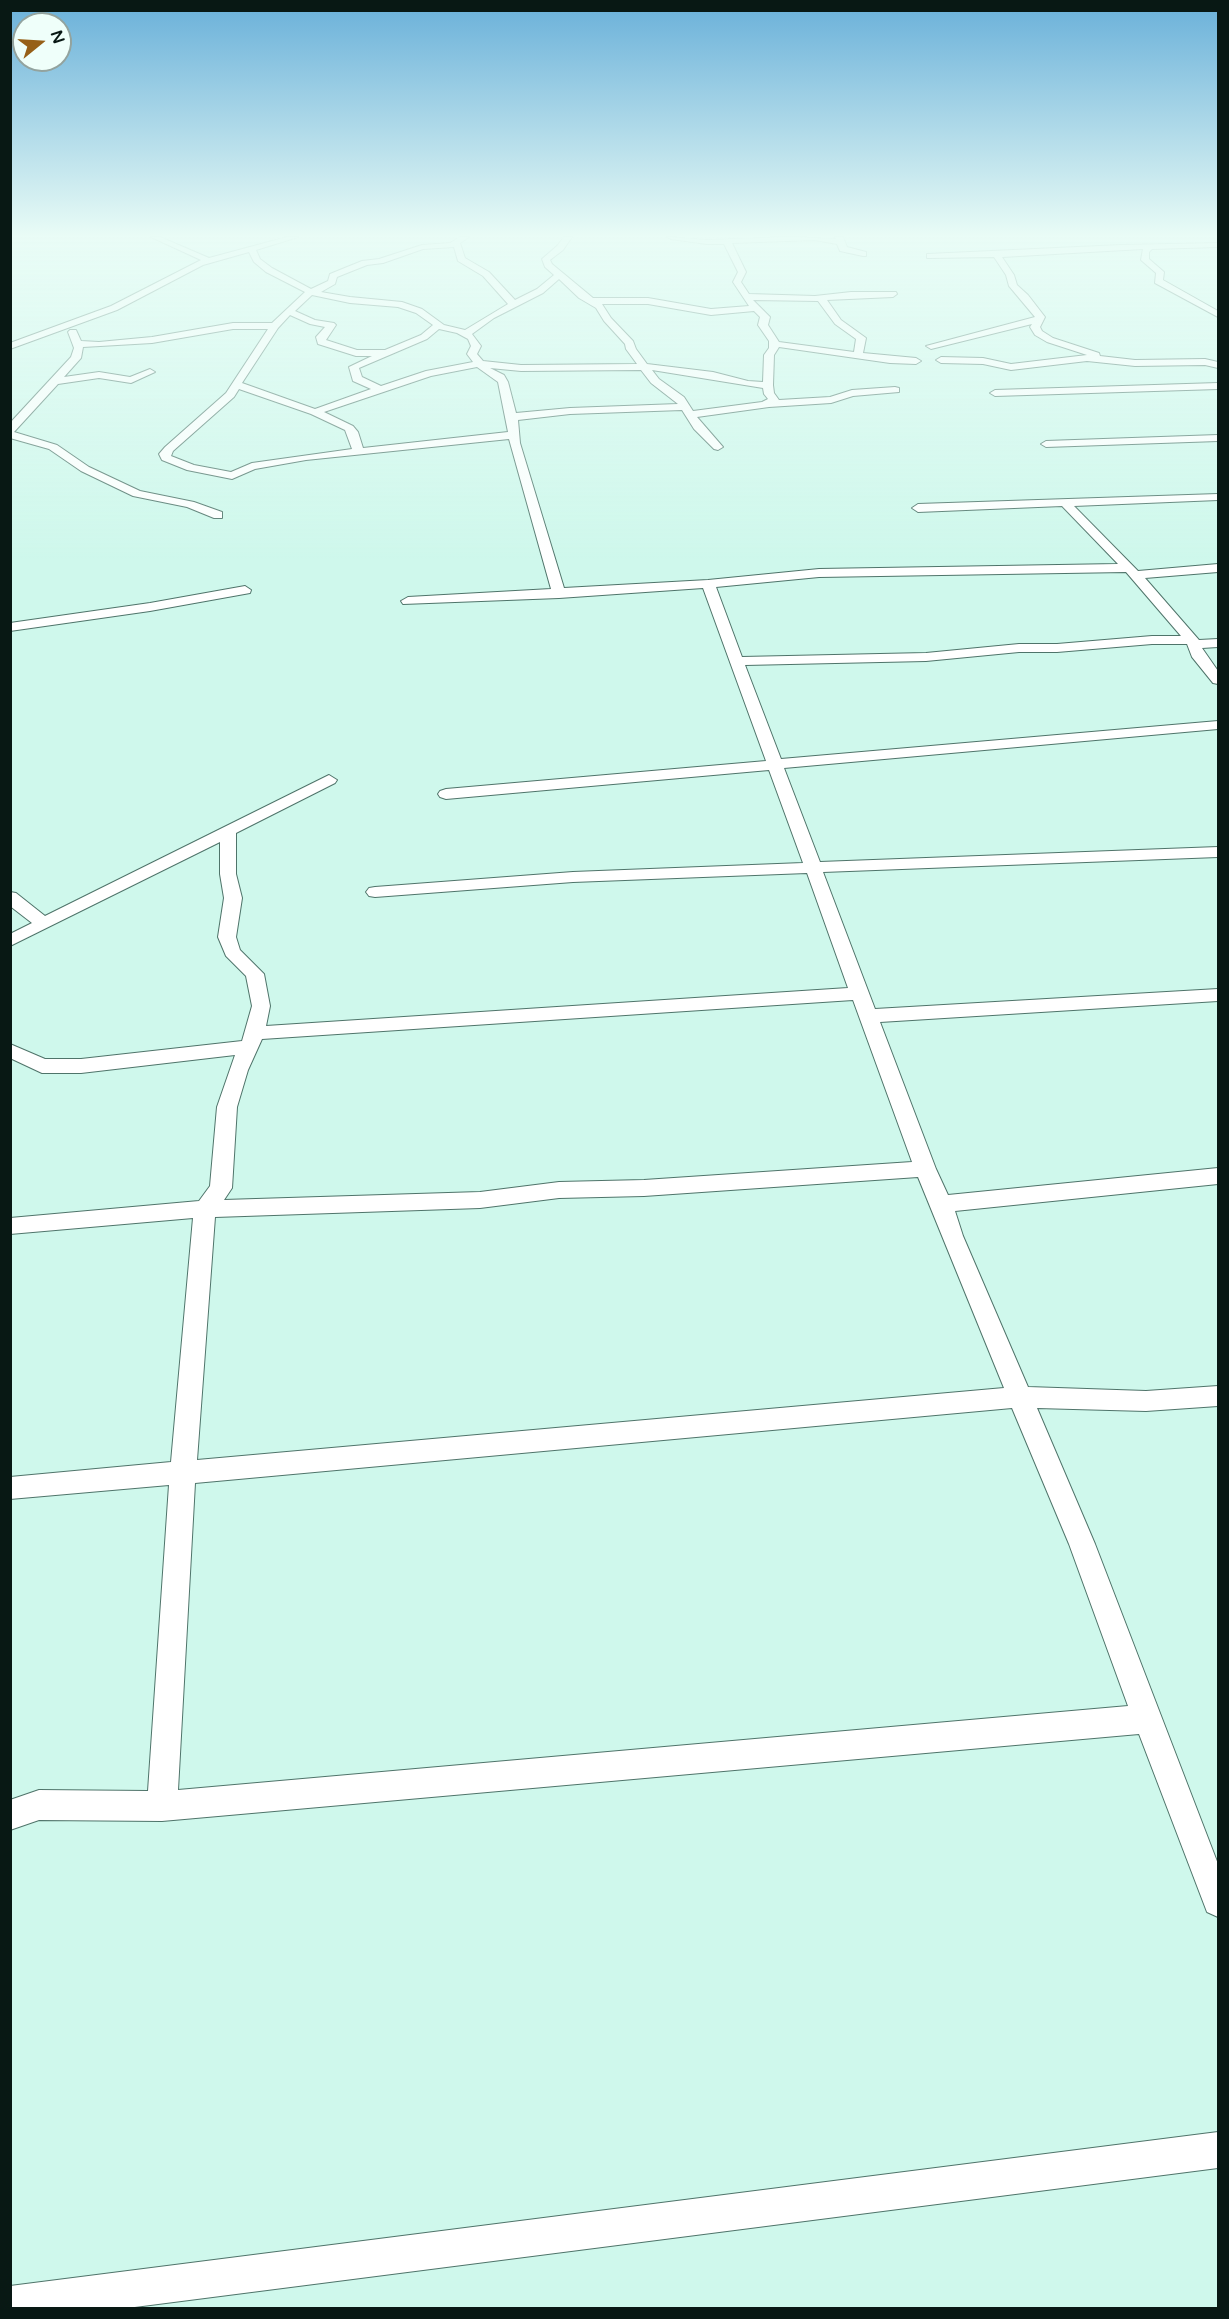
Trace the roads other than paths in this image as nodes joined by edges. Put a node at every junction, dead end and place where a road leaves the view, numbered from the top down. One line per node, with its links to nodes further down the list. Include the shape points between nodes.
1 (78, 345): 24 (street, via 76,358)
2 (262, 345): 25 (street)
3 (330, 345): 13 (street, via 356,353)
4 (404, 345): 13 (street)
5 (476, 345): 18 (street, via 471,352)
6 (630, 345): 21 (street)
7 (774, 345): 26 (street, via 769,355)
8 (784, 345): 14 (street)
9 (860, 345): 14 (street)
10 (934, 345): 12 (street)
11 (1065, 345): 15 (street)
12 (931, 346)
13 (386, 353): 28 (street, via 354,369 359,381)
14 (858, 355): 17 (street)
15 (1101, 359): 16 (street, via 1011,367 983,361); 19 (street)
16 (941, 360)
17 (916, 361)
18 (479, 364): 20 (street); 23 (street); 28 (street, via 429,373)
19 (1218, 365)
20 (521, 368): 21 (street); 23 (street)
21 (646, 368): 26 (street); 32 (street)
22 (150, 372): 24 (street, via 131,380 99,375)
23 (500, 377): 34 (street)
24 (55, 381): 35 (street)
25 (237, 385): 33 (street); 41 (street, via 165,454 166,458 191,468 232,476 259,464)
26 (768, 385): 31 (street, via 769,394 775,399)
27 (1218, 386): 30 (street)
28 (381, 390): 33 (street)
29 (895, 390): 31 (street)
30 (995, 393)
31 (769, 404): 32 (street)
32 (687, 411): 34 (street, via 570,411); 40 (street)
33 (315, 412): 41 (street, via 349,428)
34 (512, 417): 37 (street)
35 (16, 418): 36 (street)
36 (10, 432): 45 (street, via 53,447 85,469 137,494 182,502)
37 (515, 435): 41 (street); 50 (street)
38 (1218, 438): 39 (street)
39 (1046, 444)
40 (718, 447)
41 (358, 450)
42 (1218, 497): 43 (street)
43 (1066, 504): 44 (street); 47 (street)
44 (918, 508)
45 (219, 515)
46 (1218, 568): 47 (street)
47 (1132, 572): 48 (street, via 819,573); 53 (street)
48 (708, 584): 50 (street); 55 (street)
49 (245, 590): 52 (street)
50 (559, 594): 51 (street)
51 (408, 601)
52 (10, 627)
53 (1193, 642): 54 (street); 55 (street, via 1152,640 926,657); 56 (street, via 1197,654)
54 (1218, 643)
55 (738, 661): 58 (street)
56 (1218, 680)
57 (1218, 725): 58 (street)
58 (775, 763): 60 (street); 63 (street)
59 (329, 780): 61 (street)
60 (446, 794)
61 (228, 832): 66 (street); 71 (street, via 228,874 233,898 227,937 232,952 255,974 261,1006)
62 (1218, 852): 63 (street)
63 (813, 866): 64 (street, via 573,877); 68 (street)
64 (375, 892)
65 (10, 897): 66 (street)
66 (44, 924): 67 (street)
67 (10, 941)
68 (860, 993): 70 (street); 71 (street)
69 (1218, 995): 70 (street)
70 (868, 1016): 73 (street)
71 (252, 1040): 72 (street, via 81,1066 42,1066); 76 (street, via 227,1107 221,1188)
72 (10, 1050)
73 (925, 1169): 75 (street); 76 (street, via 559,1190 480,1200)
74 (1218, 1176): 75 (street)
75 (942, 1204): 79 (street)
76 (205, 1209): 77 (street); 80 (street)
77 (10, 1226)
78 (1218, 1396): 79 (street, via 1146,1401)
79 (1020, 1397): 80 (street); 82 (street)
80 (183, 1473): 81 (street); 83 (street)
81 (10, 1488)
82 (1149, 1719): 83 (street); 85 (street)
83 (162, 1806): 84 (street, via 39,1805)
84 (10, 1815)
85 (1209, 1857): 86 (street)
86 (1218, 1901)
87 (1218, 2150): 88 (street)
88 (10, 2305)

